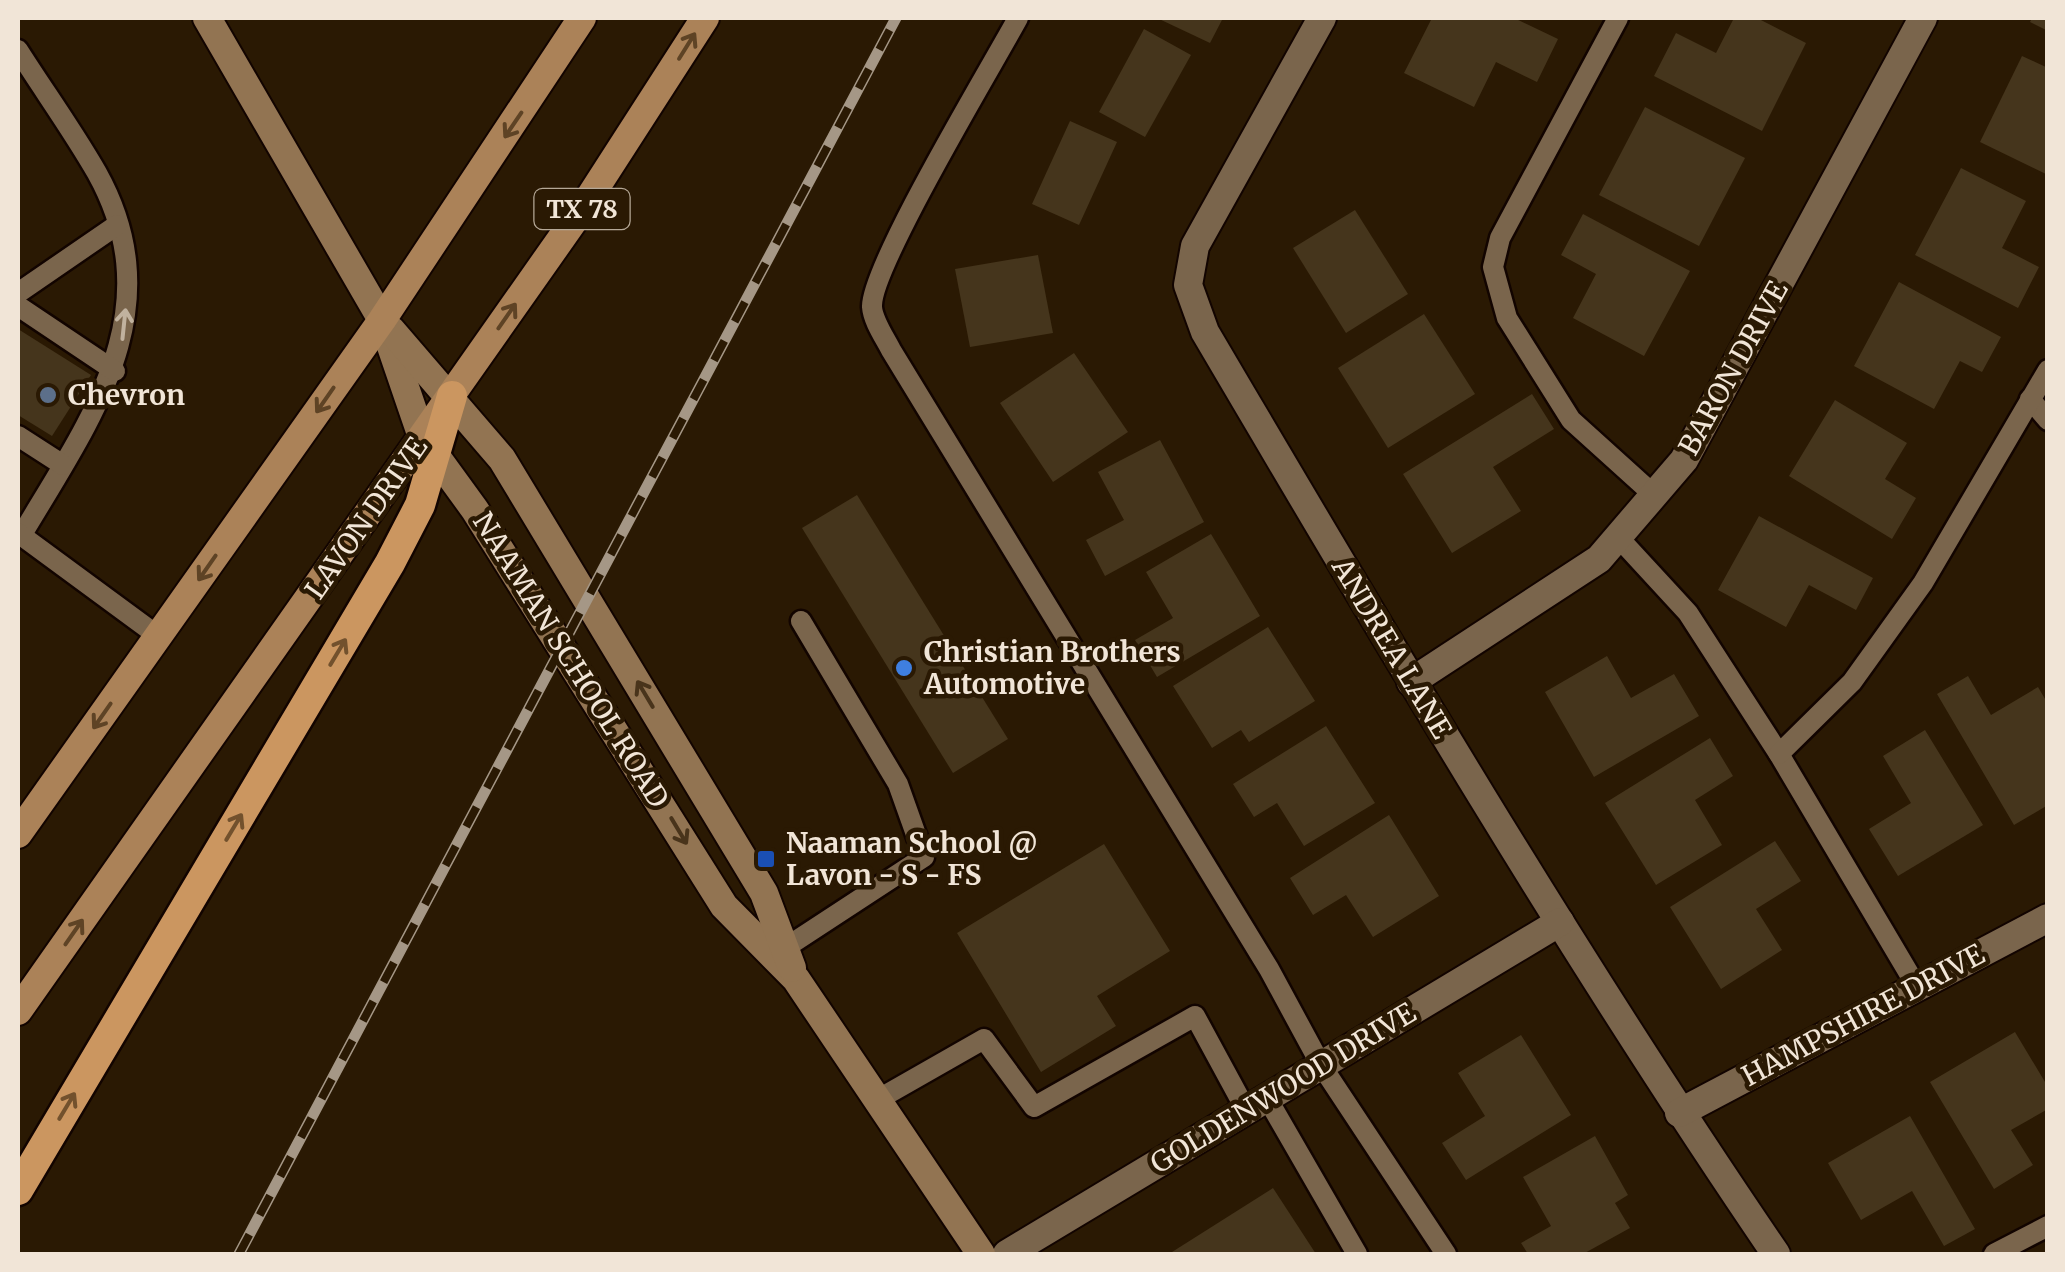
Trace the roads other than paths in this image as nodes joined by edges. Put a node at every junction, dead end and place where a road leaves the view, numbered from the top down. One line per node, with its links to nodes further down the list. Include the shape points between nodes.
1 (207, 18): 12 (main road, NAAMAN SCHOOL ROAD)
2 (582, 18): 12 (main road, one-way to 12)
3 (705, 18): 15 (main road, TX 78, one-way to 3)
4 (1018, 18): 35 (lane, via 876,283 872,310)
5 (1322, 18): 26 (street, ANDREA LANE, via 1195,246 1188,285 1204,332)
6 (1618, 18): 21 (lane, via 1500,238 1493,267 1508,318 1570,420)
7 (1924, 18): 21 (street, BARON DRIVE, via 1684,460)
8 (18, 50): 9 (lane, via 98,176)
9 (117, 225): 10 (lane); 13 (lane, one-way to 9, via 126,284)
10 (18, 293)
11 (18, 306): 13 (lane, via 54,341)
12 (382, 320): 15 (main road, NAAMAN SCHOOL ROAD); 19 (main road, NAAMAN SCHOOL ROAD); 25 (main road, one-way to 25)
13 (115, 370): 20 (lane)
14 (2048, 370): 16 (lane)
15 (452, 396): 19 (highway); 31 (main road, NAAMAN SCHOOL ROAD, one-way to 15, via 764,893 587,596 502,459)
16 (2030, 399): 17 (lane); 27 (lane, via 1923,583 1852,682)
17 (2048, 420)
18 (18, 436): 20 (lane)
19 (429, 447): 32 (main road, NAAMAN SCHOOL ROAD, one-way to 32, via 571,658 724,906); 34 (main road, LAVON DRIVE, one-way to 19); 39 (highway, one-way to 19, via 390,564 420,505)
20 (63, 465): 22 (lane)
21 (1654, 495): 23 (street, BARON DRIVE)
22 (19, 534): 25 (lane)
23 (1618, 536): 26 (street, BARON DRIVE, via 1599,559); 27 (lane, via 1688,614)
24 (802, 621): 31 (lane, via 898,784 924,857)
25 (158, 636): 28 (main road, one-way to 28)
26 (1411, 682): 30 (street, ANDREA LANE)
27 (1779, 754): 33 (lane)
28 (18, 834)
29 (2048, 918): 33 (street, HAMPSHIRE DRIVE)
30 (1560, 922): 35 (street, GOLDENWOOD DRIVE); 38 (street, ANDREA LANE)
31 (785, 948): 32 (main road, NAAMAN SCHOOL ROAD)
32 (796, 978): 36 (main road, NAAMAN SCHOOL ROAD)
33 (1917, 987): 38 (street, HAMPSHIRE DRIVE)
34 (18, 1011)
35 (1322, 1065): 37 (street, GOLDENWOOD DRIVE); 44 (lane)
36 (877, 1100): 37 (lane, via 984,1039 1034,1107 1195,1016); 41 (main road, NAAMAN SCHOOL ROAD)
37 (1256, 1104): 42 (street, GOLDENWOOD DRIVE); 43 (lane)
38 (1679, 1113): 45 (street, ANDREA LANE)
39 (18, 1190)
40 (2048, 1226): 46 (lane)
41 (981, 1254)
42 (1007, 1254)
43 (1357, 1254)
44 (1446, 1254)
45 (1776, 1254)
46 (1994, 1254)

